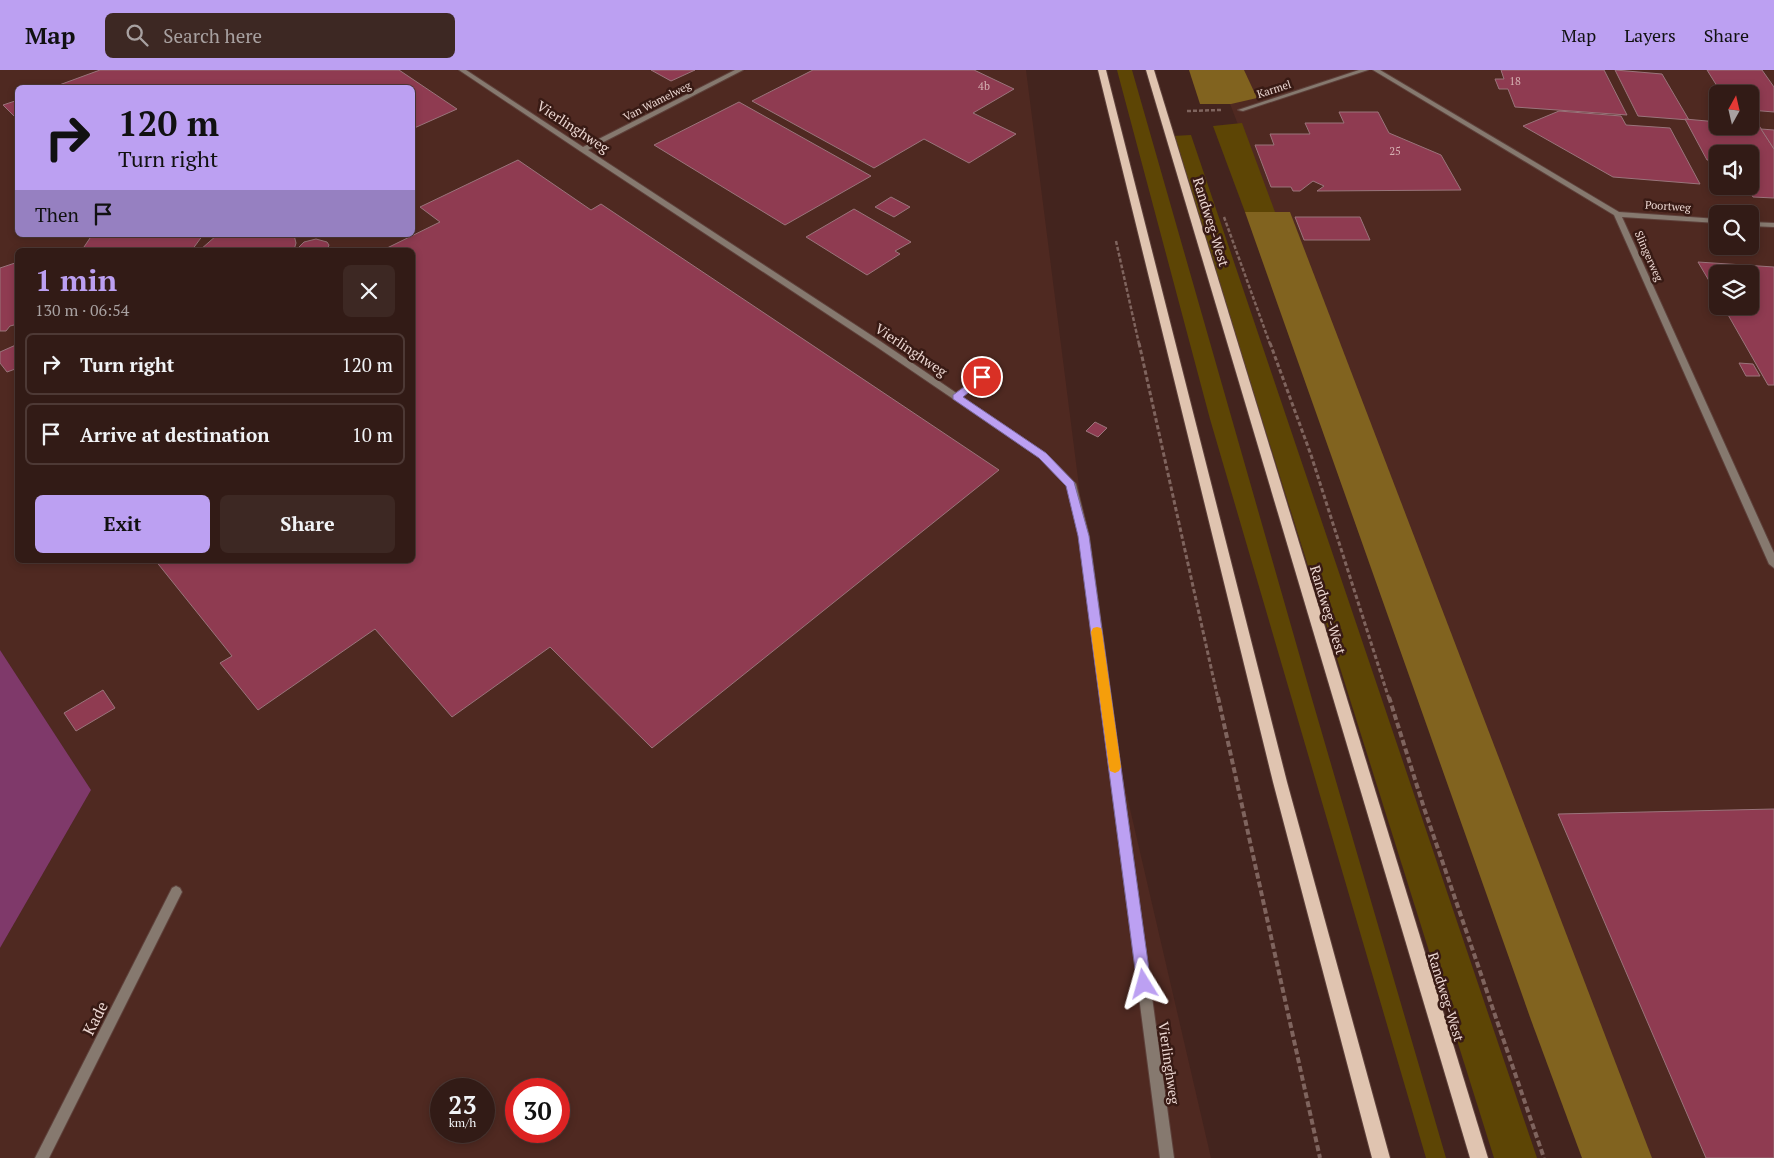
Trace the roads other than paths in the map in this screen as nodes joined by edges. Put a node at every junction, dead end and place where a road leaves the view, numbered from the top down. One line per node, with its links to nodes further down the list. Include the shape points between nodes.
1 (462, 70): 8 (street, Vierlinghweg)
2 (740, 70): 8 (street, Van Wamelweg)
3 (1102, 70): 19 (main road, via 1280,782)
4 (1150, 70): 20 (main road, Randweg-West)
5 (1365, 70): 7 (street, Karmel)
6 (1376, 70): 9 (street)
7 (1240, 110)
8 (582, 150): 14 (street, Vierlinghweg)
9 (1617, 214): 10 (street, Poortweg); 15 (street, Slingerweg)
10 (1709, 220)
11 (1759, 224): 12 (street)
12 (1774, 225)
13 (982, 377): 14 (street)
14 (956, 397): 18 (street, Vierlinghweg, via 1043,456 1071,484 1084,536)
15 (1774, 564)
16 (176, 892): 17 (street, Kade)
17 (42, 1158)
18 (1168, 1158)
19 (1381, 1158)
20 (1478, 1158)

